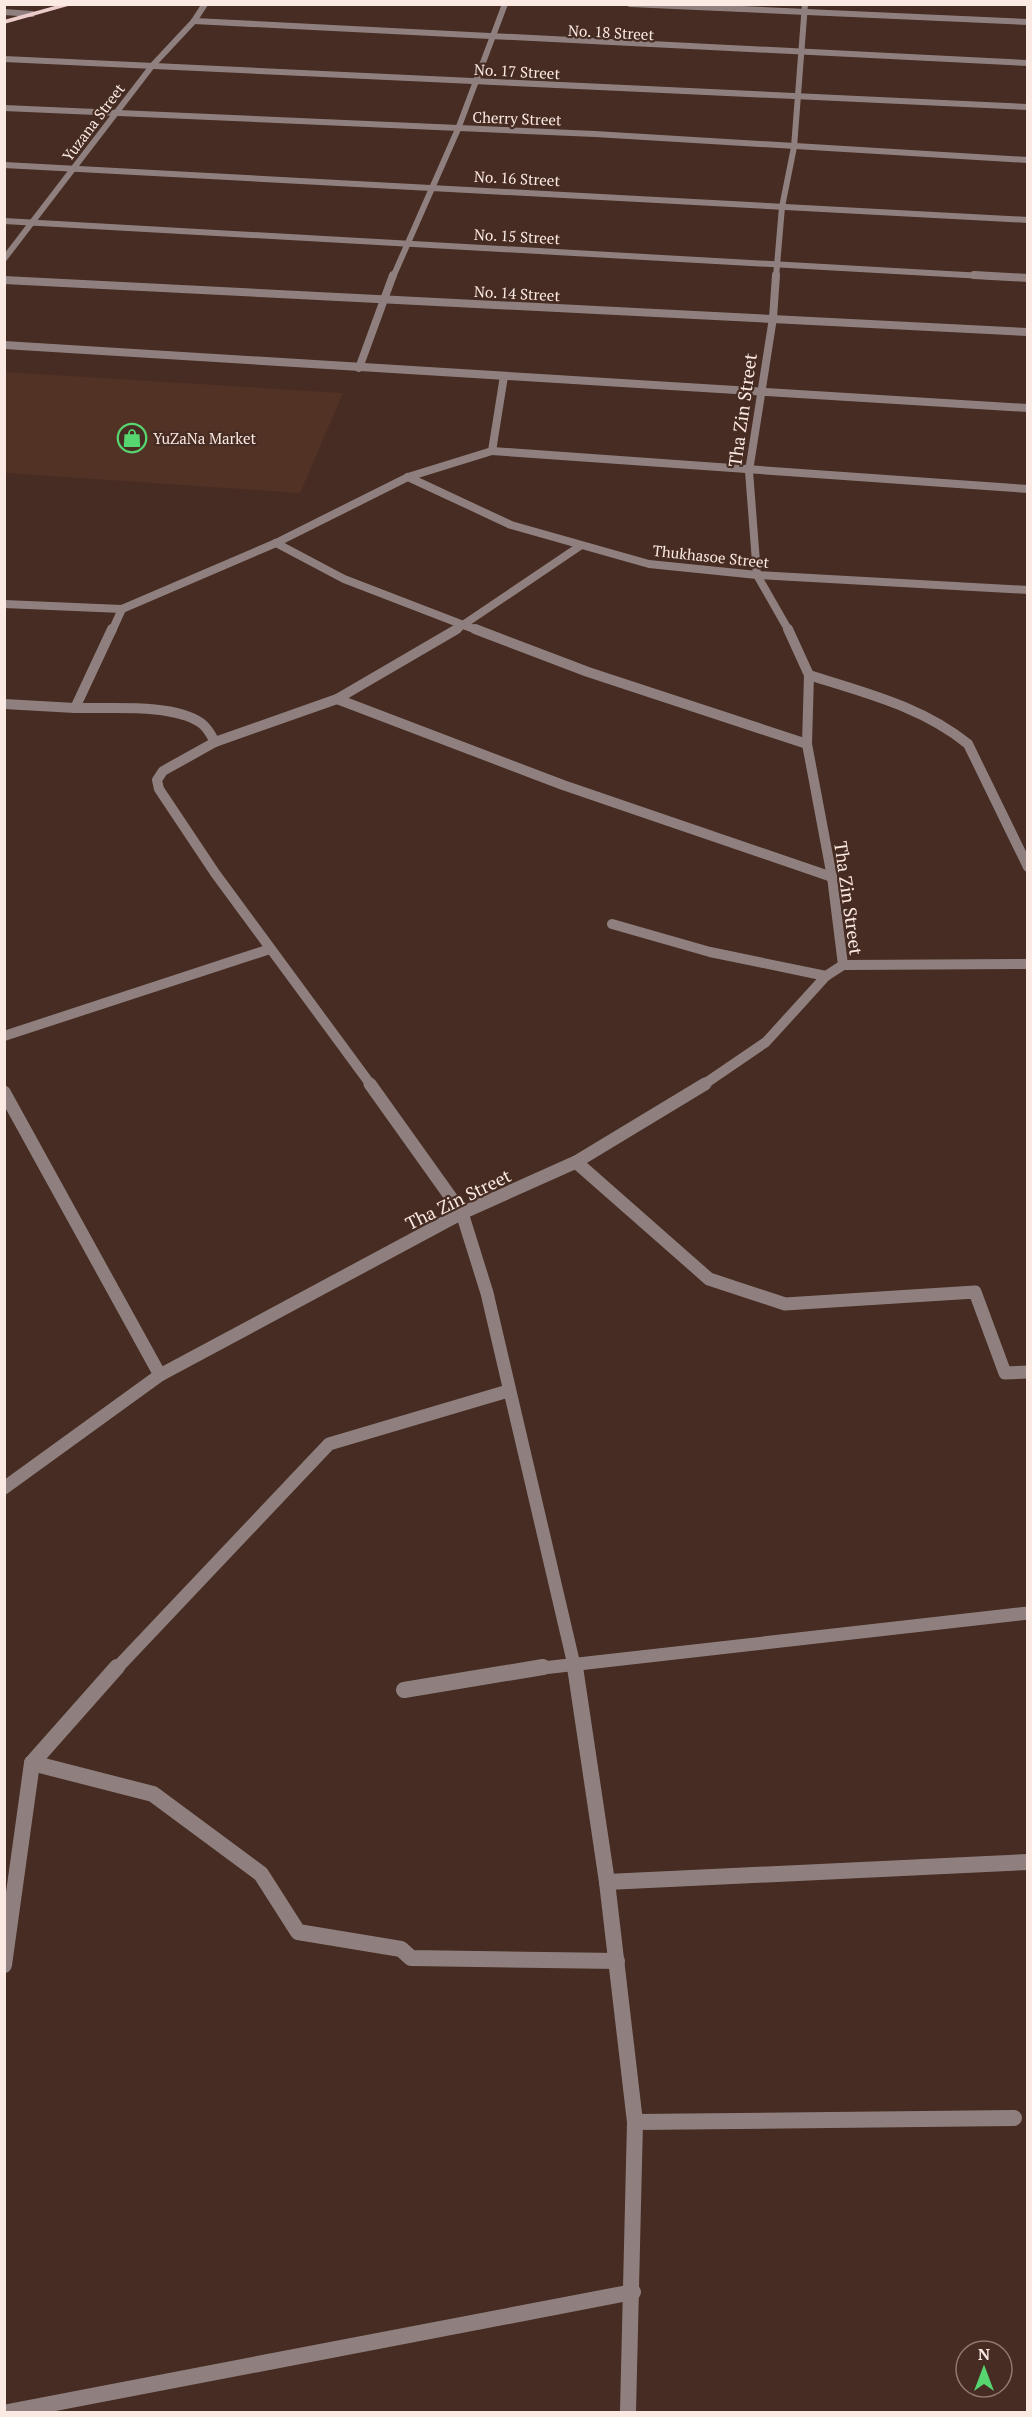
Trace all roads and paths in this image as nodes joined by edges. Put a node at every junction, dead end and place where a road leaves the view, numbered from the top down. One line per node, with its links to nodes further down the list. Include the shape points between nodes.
1 (72, 4): 7 (main road)
2 (205, 4): 8 (street, Yuzana Street)
3 (505, 4): 11 (street)
4 (630, 4): 5 (street)
5 (805, 8): 10 (street); 12 (street, Tha Zin Street)
6 (4, 12): 7 (street)
7 (32, 14): 9 (main road)
8 (194, 21): 11 (street, No. 18 Street); 15 (street, Yuzana Street)
9 (4, 22)
10 (1028, 22)
11 (493, 38): 12 (street, No. 18 Street); 16 (street)
12 (802, 52): 14 (street, No. 18 Street); 17 (street, Tha Zin Street)
13 (4, 59): 15 (street, No. 17 Street)
14 (1028, 63)
15 (152, 66): 16 (street, No. 17 Street); 20 (street, Yuzana Street)
16 (476, 81): 17 (street, No. 17 Street); 21 (street)
17 (797, 96): 18 (street, No. 17 Street); 22 (street, Tha Zin Street)
18 (1028, 107)
19 (4, 108): 20 (street, Cherry Street)
20 (116, 114): 21 (street, Cherry Street); 25 (street, Yuzana Street)
21 (458, 129): 22 (street, Cherry Street); 26 (street)
22 (794, 147): 23 (street, Cherry Street); 27 (street, Tha Zin Street)
23 (1028, 160)
24 (4, 165): 25 (street, No. 16 Street)
25 (74, 168): 26 (street, No. 16 Street); 30 (street, Yuzana Street)
26 (430, 187): 27 (street, No. 16 Street); 31 (street)
27 (782, 207): 29 (street, No. 16 Street); 33 (street, Tha Zin Street)
28 (4, 220): 30 (street, No. 15 Street)
29 (1028, 220)
30 (34, 222): 31 (street, No. 15 Street); 32 (street, Yuzana Street)
31 (405, 244): 33 (street, No. 15 Street); 36 (street)
32 (4, 259)
33 (778, 264): 34 (street, No. 15 Street); 37 (street, Tha Zin Street)
34 (1028, 278)
35 (4, 280): 36 (street, No. 14 Street)
36 (384, 300): 37 (street, No. 14 Street); 40 (street)
37 (773, 318): 38 (street, No. 14 Street); 42 (street, Tha Zin Street)
38 (1028, 332)
39 (4, 345): 40 (street)
40 (359, 368): 41 (street)
41 (504, 376): 42 (street); 44 (street)
42 (760, 392): 43 (street); 45 (street, Tha Zin Street)
43 (1028, 408)
44 (492, 452): 45 (street); 46 (street)
45 (749, 471): 47 (street); 50 (street, Tha Zin Street)
46 (408, 477): 48 (street); 49 (street, Thukhasoe Street, via 511,525)
47 (1028, 489)
48 (276, 543): 53 (street); 54 (street, via 344,579)
49 (580, 546): 50 (street, Thukhasoe Street, via 649,564); 54 (street)
50 (757, 575): 51 (street, Thukhasoe Street); 55 (street, Tha Zin Street, via 789,630)
51 (1028, 590)
52 (4, 604): 53 (street)
53 (122, 609): 58 (street)
54 (464, 625): 56 (street); 60 (street, via 588,672)
55 (809, 675): 60 (street, Tha Zin Street); 61 (street, via 924,712 952,729 968,744)
56 (337, 699): 59 (street); 62 (street, via 563,785)
57 (4, 704): 58 (street)
58 (75, 708): 59 (street, via 161,711 197,720)
59 (216, 742): 64 (street, via 163,771 157,780 159,789)
60 (807, 744): 62 (street, Tha Zin Street)
61 (1028, 867)
62 (832, 877): 66 (street, Tha Zin Street)
63 (612, 924): 67 (street, via 710,952)
64 (270, 949): 68 (street); 71 (street)
65 (1028, 964): 66 (street)
66 (843, 965): 67 (street, Tha Zin Street)
67 (826, 976): 70 (street, Tha Zin Street, via 766,1042 677,1103)
68 (4, 1036)
69 (4, 1092): 73 (street)
70 (576, 1162): 71 (street, Tha Zin Street); 72 (street, via 709,1279 785,1304 975,1292 1005,1373)
71 (462, 1213): 73 (street, Tha Zin Street); 74 (street, via 487,1293)
72 (1028, 1372)
73 (160, 1375): 75 (street, Tha Zin Street)
74 (508, 1391): 77 (street); 79 (street, via 330,1444 117,1667)
75 (4, 1488)
76 (1028, 1613): 77 (street)
77 (574, 1662): 78 (street); 81 (street)
78 (404, 1690)
79 (32, 1763): 82 (street, via 153,1794 261,1874 298,1932 401,1949 411,1958); 83 (street)
80 (1028, 1862): 81 (street)
81 (607, 1882): 82 (street)
82 (617, 1961): 85 (street)
83 (4, 1965)
84 (1014, 2118): 85 (street)
85 (635, 2121): 86 (street)
86 (633, 2292): 87 (street); 88 (street)
87 (8, 2412)
88 (628, 2412)

